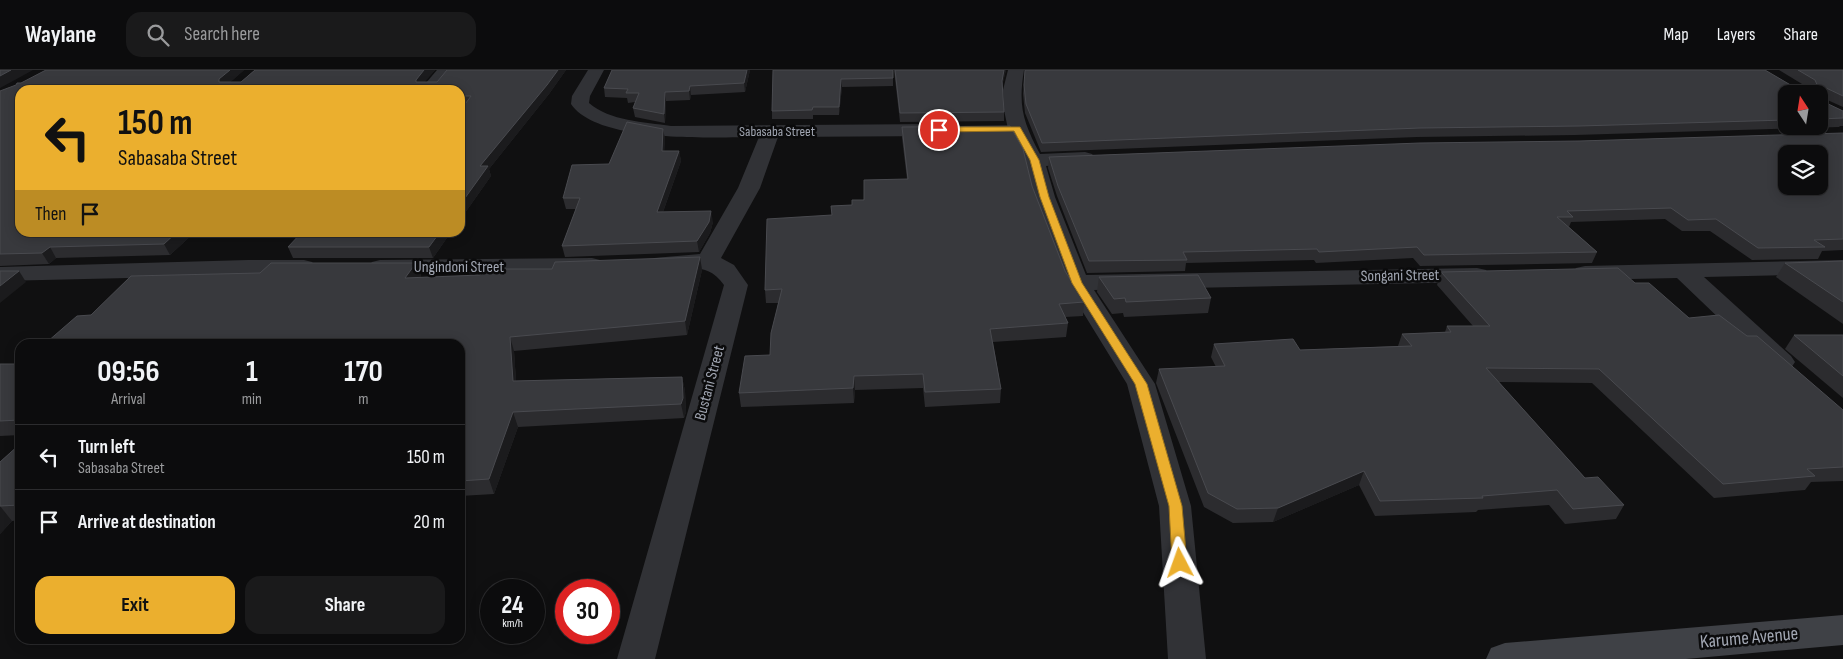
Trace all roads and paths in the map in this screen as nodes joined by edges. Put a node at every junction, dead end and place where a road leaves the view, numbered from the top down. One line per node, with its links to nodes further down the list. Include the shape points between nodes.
1 (446, 70): 4 (street)
2 (596, 70): 5 (street, Sabasaba Street, via 581,96 580,104 603,118 672,132)
3 (1016, 70): 8 (street, via 1013,110 1007,129)
4 (433, 85)
5 (771, 130): 6 (street, Sabasaba Street); 9 (street, via 749,188)
6 (958, 130)
7 (1103, 157): 8 (street)
8 (1034, 160): 19 (street, via 1044,197)
9 (708, 261): 10 (street); 22 (street, Bustani Street, via 725,270 736,285)
10 (641, 264)
11 (613, 265): 13 (street, Ungindoni Street)
12 (326, 267): 17 (street)
13 (356, 267)
14 (1843, 267): 15 (street)
15 (1683, 271): 16 (street); 20 (street)
16 (1564, 273)
17 (0, 274)
18 (1494, 274): 19 (street, Songani Street)
19 (1077, 283): 23 (street, via 1141,384 1175,506)
20 (1799, 378)
21 (1843, 630): 24 (main road, Karume Avenue)
22 (636, 659)
23 (1186, 659)
24 (1505, 659)

